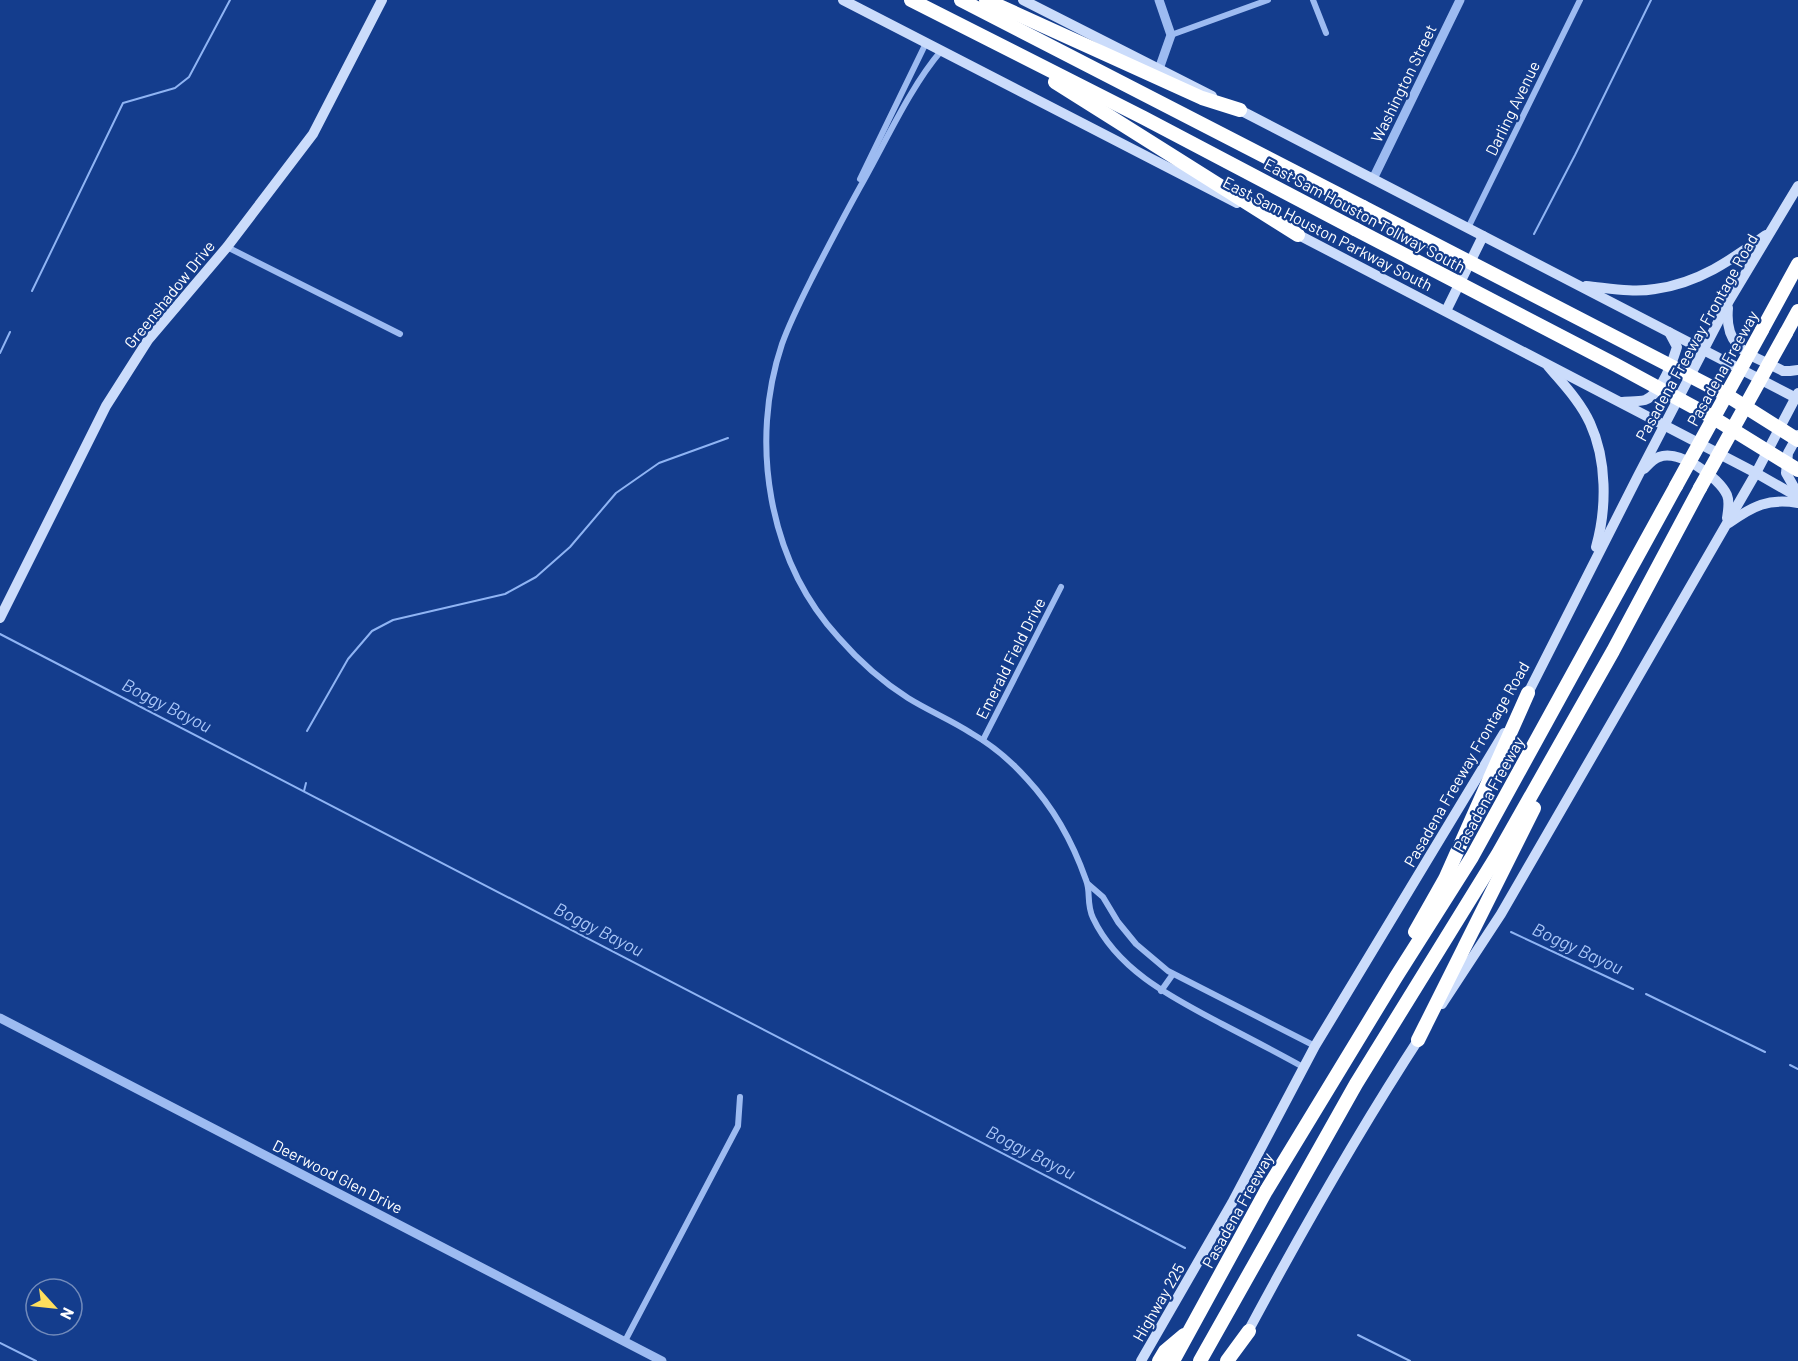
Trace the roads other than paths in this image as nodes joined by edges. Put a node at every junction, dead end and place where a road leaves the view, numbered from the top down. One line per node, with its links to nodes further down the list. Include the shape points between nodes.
1 (382, 0): 26 (main road, Greenshadow Drive, via 313,134)
2 (843, 0): 15 (main road, East Sam Houston Parkway South)
3 (911, 0): 14 (highway, East Sam Houston Tollway South)
4 (961, 0): 40 (highway, East Sam Houston Tollway South, bridge, via 1725,394)
5 (986, 0): 18 (highway, via 1203,98)
6 (1023, 0): 17 (main road)
7 (1159, 0): 13 (street)
8 (1268, 0): 13 (street)
9 (1313, 0): 12 (street)
10 (1460, 0): 19 (street, Washington Street)
11 (1580, 0): 22 (street, Darling Avenue)
12 (1326, 33)
13 (1171, 35): 17 (street)
14 (984, 38): 24 (highway); 41 (highway, East Sam Houston Tollway South, bridge, via 1616,365)
15 (926, 43): 16 (main road, East Sam Houston Parkway South); 21 (street)
16 (942, 51): 21 (street, via 913,92); 24 (main road, East Sam Houston Parkway South)
17 (1159, 69): 18 (main road)
18 (1240, 110): 19 (main road)
19 (1374, 179): 22 (main road)
20 (1798, 186): 23 (main road, Pasadena Freeway Frontage Road)
21 (850, 205): 52 (street, via 790,322 776,366 766,430 774,508 796,574 839,638 900,693)
22 (1468, 228): 25 (main road)
23 (1769, 233): 28 (main road, via 1709,273 1680,284 1654,290); 29 (main road, Pasadena Freeway Frontage Road)
24 (1298, 235): 30 (main road, East Sam Houston Parkway South)
25 (1483, 236): 28 (main road); 30 (main road)
26 (227, 247): 33 (street); 49 (main road, Greenshadow Drive, via 148,340 106,406)
27 (1798, 264): 55 (highway, Pasadena Freeway, bridge, via 1472,857)
28 (1580, 286): 32 (main road)
29 (1729, 302): 34 (main road, Pasadena Freeway Frontage Road); 36 (main road, via 1728,321 1737,346 1783,371)
30 (1446, 311): 35 (main road, East Sam Houston Parkway South)
31 (1798, 311): 50 (highway, bridge)
32 (1668, 331): 34 (main road); 38 (main road, via 1677,347 1671,367 1654,395)
33 (400, 334)
34 (1704, 350): 37 (main road); 39 (main road, Pasadena Freeway Frontage Road)
35 (1544, 362): 38 (main road, East Sam Houston Parkway South); 47 (main road, via 1575,398 1590,422 1598,448 1603,474 1602,526)
36 (1798, 370)
37 (1797, 397): 42 (main road)
38 (1621, 402): 39 (main road, East Sam Houston Parkway South)
39 (1665, 426): 42 (main road, East Sam Houston Parkway South); 43 (main road, Pasadena Freeway Frontage Road)
40 (1798, 438): 44 (main road, via 1788,453 1786,473)
41 (1798, 470)
42 (1756, 473): 44 (main road, East Sam Houston Parkway South); 46 (main road)
43 (1638, 476): 46 (main road, via 1662,456 1688,460 1726,492); 47 (main road, Pasadena Freeway Frontage Road)
44 (1798, 496)
45 (1798, 504): 46 (main road, via 1768,502 1749,508)
46 (1726, 525): 58 (main road, via 1501,914)
47 (1587, 575): 51 (main road, Pasadena Freeway Frontage Road)
48 (1061, 587): 52 (street, Emerald Field Drive)
49 (0, 618)
50 (1613, 651): 58 (highway); 70 (highway, via 1498,854 1356,1084)
51 (1528, 693): 55 (highway); 59 (main road, Pasadena Freeway Frontage Road)
52 (983, 741): 53 (street, via 1042,797 1068,837)
53 (1088, 884): 54 (street, via 1103,897 1136,944); 56 (street, via 1090,909 1102,933 1121,957)
54 (1173, 974): 56 (street); 59 (street)
55 (1396, 977): 63 (highway, Pasadena Freeway, via 1266,1191)
56 (1161, 991): 60 (street)
57 (0, 1018): 65 (street, Deerwood Glen Drive)
58 (1418, 1040): 64 (main road, via 1364,1125)
59 (1315, 1046): 60 (main road, Pasadena Freeway Frontage Road)
60 (1303, 1067): 62 (main road, Pasadena Freeway Frontage Road)
61 (740, 1097): 65 (street, via 738,1126)
62 (1201, 1257): 67 (main road, Highway 225)
63 (1190, 1330): 68 (highway); 69 (highway, Pasadena Freeway)
64 (1249, 1330): 71 (highway); 72 (main road)
65 (625, 1341): 66 (street, Deerwood Glen Drive)
66 (662, 1361)
67 (1141, 1361)
68 (1158, 1361)
69 (1173, 1361)
70 (1200, 1361)
71 (1227, 1361)
72 (1232, 1361)

